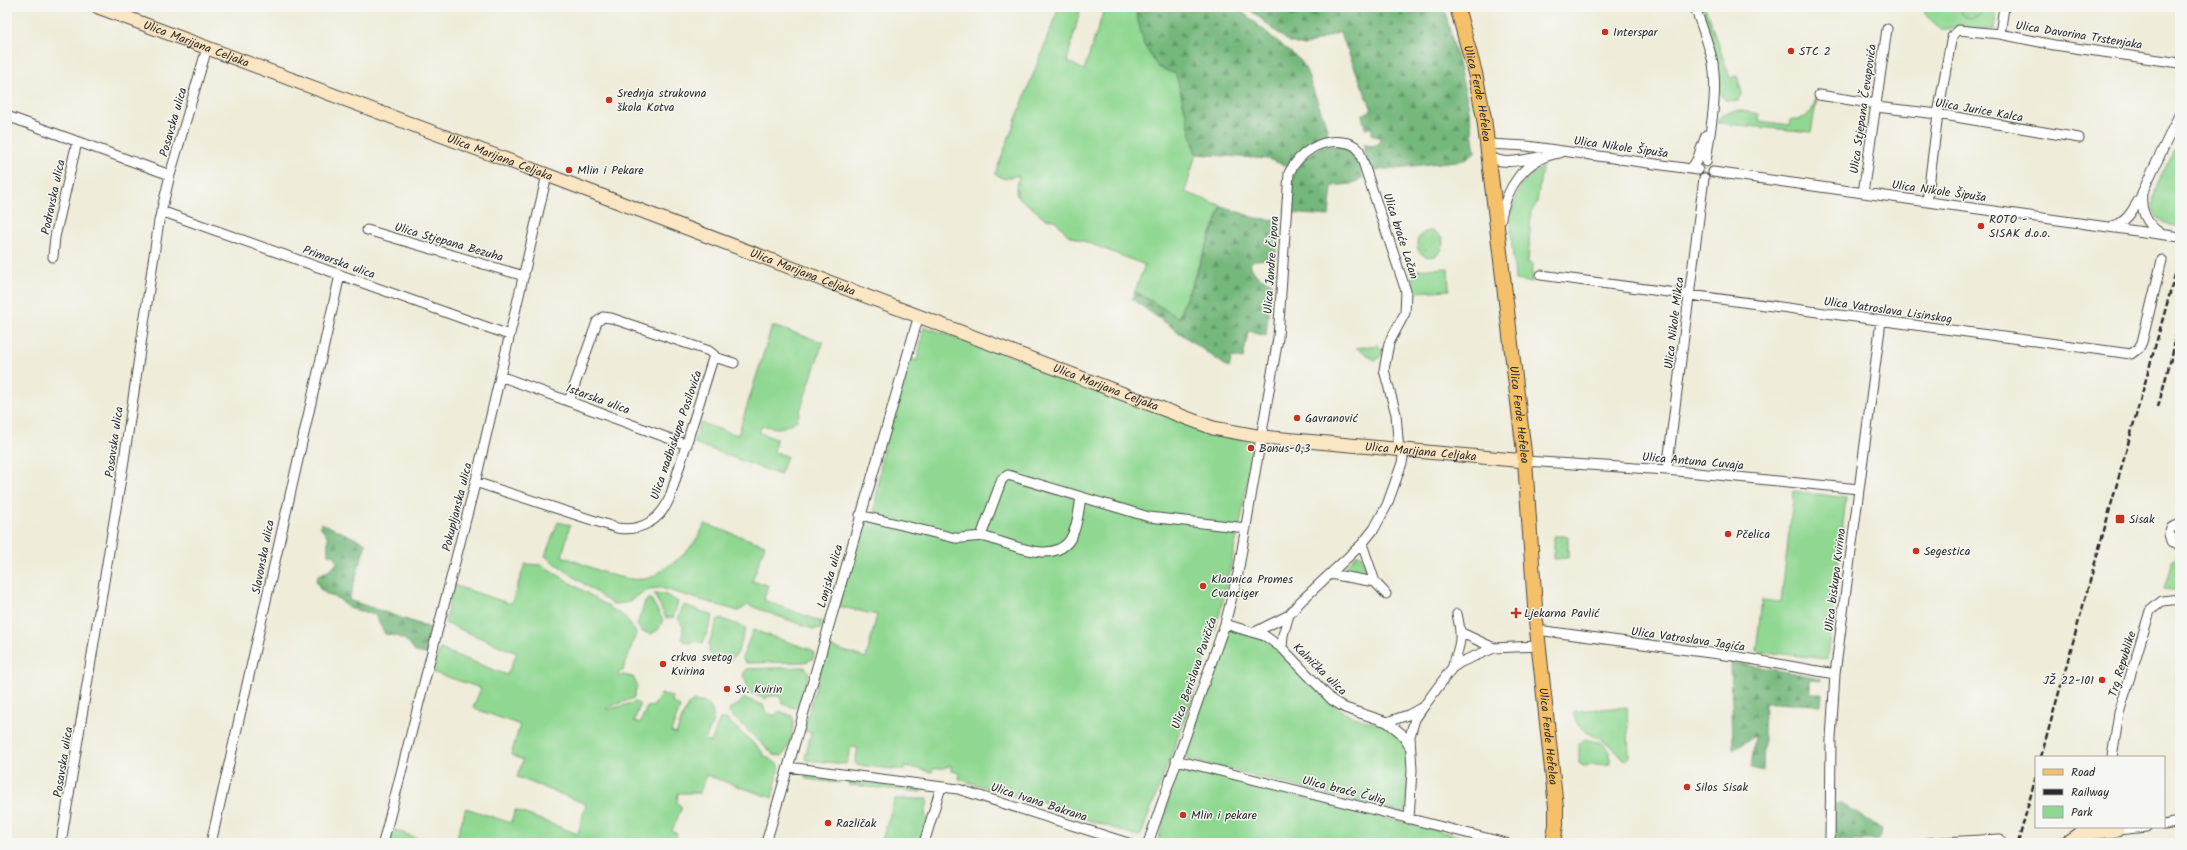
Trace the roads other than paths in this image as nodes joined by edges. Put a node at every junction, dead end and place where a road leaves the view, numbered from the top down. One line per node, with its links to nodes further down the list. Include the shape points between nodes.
1 (98, 7): 7 (main road, Ulica Marijana Celjaka)
2 (1457, 7): 18 (main road, Ulica Ferde Hefelea, via 1475,73)
3 (1695, 7): 14 (street, via 1713,64)
4 (2004, 7): 6 (street)
5 (1887, 29): 10 (street, Ulica Stjepana Čevapovića)
6 (2000, 34): 8 (street, Ulica Davorina Trstenjaka, via 2054,45); 12 (street, Ulica Davorina Trstenjaka, via 1966,30 1955,33 1950,41)
7 (207, 48): 24 (street, Posavska ulica); 25 (main road, Ulica Marijana Celjaka)
8 (2180, 63)
9 (1819, 95): 10 (street, Ulica Jurice Kalca)
10 (1876, 105): 12 (street, Ulica Jurice Kalca); 27 (street, Ulica Stjepana Čevapovića)
11 (2180, 113): 28 (street)
12 (1938, 114): 15 (street, Ulica Jurice Kalca); 29 (street, Ulica Davorina Trstenjaka)
13 (7, 116): 16 (street)
14 (1710, 128): 21 (street); 22 (street)
15 (2079, 138)
16 (77, 142): 24 (street); 36 (street, Podravska ulica)
17 (1356, 146): 49 (street, Ulica Jandre Čipora, via 1335,141 1320,144 1300,158 1289,173 1278,331); 51 (street, Ulica braće Lačan, via 1371,182 1406,291 1405,313 1389,343 1384,370 1396,414)
18 (1488, 149): 19 (street, Ulica Nikole Šipuša, via 1510,144); 20 (street, Ulica Nikole Šipuša, via 1495,160 1504,161); 33 (main road, Ulica Ferde Hefelea)
19 (1566, 152): 20 (street, Ulica Nikole Šipuša); 22 (street, Ulica Nikole Šipuša)
20 (1546, 155): 33 (street, Ulica Nikole Šipuša, via 1529,166 1510,188 1503,206)
21 (1706, 162): 22 (street); 23 (street, via 1712,166)
22 (1694, 169): 26 (street)
23 (1713, 172): 26 (street, via 1711,176); 27 (street, Ulica Nikole Šipuša)
24 (170, 175): 30 (street, Posavska ulica)
25 (547, 175): 40 (street, Pokupljanska ulica); 42 (main road, Ulica Marijana Celjaka)
26 (1704, 178): 41 (street, Ulica Nikole Mikca)
27 (1864, 193): 29 (street, Ulica Nikole Šipuša)
28 (2142, 193): 31 (street, via 2126,219); 34 (street, via 2145,217)
29 (1927, 202): 31 (street, Ulica Nikole Šipuša)
30 (161, 211): 38 (street, Primorska ulica); 92 (street, Posavska ulica)
31 (2110, 227): 34 (street, Ulica Nikole Šipuša)
32 (367, 230): 40 (street, Ulica Stjepana Bezuha)
33 (1499, 230): 52 (main road, Ulica Ferde Hefelea)
34 (2161, 234): 35 (street, Ulica Nikole Šipuša)
35 (2180, 237)
36 (53, 257)
37 (2162, 260): 43 (street, Ulica Vatroslava Lisinskog, via 2142,342 2131,354)
38 (340, 275): 44 (street, Primorska ulica); 93 (street, Slavonska ulica)
39 (1541, 275): 41 (street, Ulica Vatroslava Lisinskog)
40 (524, 276): 44 (street, Pokupljanska ulica)
41 (1690, 295): 43 (street, Ulica Vatroslava Lisinskog); 53 (street, Ulica Nikole Mikca)
42 (919, 316): 49 (main road, Ulica Marijana Celjaka, via 1213,428); 57 (street, Lonjska ulica)
43 (1881, 321): 55 (street, Ulica biskupa Kvirina)
44 (509, 335): 47 (street, Pokupljanska ulica)
45 (714, 357): 46 (street); 48 (street, via 710,351 602,317 597,322); 50 (street, Ulica nadbiskupa Posilovića)
46 (734, 363)
47 (500, 376): 48 (street, Istarska ulica); 54 (street, Pokupljanska ulica)
48 (569, 401): 50 (street, Istarska ulica)
49 (1262, 437): 51 (main road, Ulica Marijana Celjaka); 59 (street, Ulica Berislava Pavičića)
50 (687, 445): 54 (street, Ulica nadbiskupa Posilovića, via 668,503 660,515 650,523 629,529 617,528)
51 (1402, 451): 52 (main road, Ulica Marijana Celjaka); 61 (street, Ulica braće Lačan, via 1402,463 1387,505)
52 (1525, 461): 53 (street, Ulica Antuna Cuvaja); 70 (main road, Ulica Ferde Hefelea)
53 (1667, 470): 55 (street, Ulica Antuna Cuvaja)
54 (475, 482): 94 (street, Pokupljanska ulica)
55 (1859, 488): 77 (street, Ulica biskupa Kvirina)
56 (1082, 497): 59 (street, via 1149,517); 60 (street, via 1073,534 1069,541 1059,548 1044,551 1028,550); 60 (street, via 1005,475)
57 (860, 515): 60 (street, via 962,539); 83 (street, Lonjska ulica)
58 (2180, 524): 62 (street, via 2171,528 2169,534 2171,541)
59 (1246, 528): 69 (street, Ulica Berislava Pavičića)
60 (981, 536)
61 (1362, 544): 63 (street, Ulica braće Lačan); 64 (street)
62 (2180, 545)
63 (1330, 574): 64 (street); 68 (street, Ulica braće Lačan)
64 (1375, 582): 65 (street)
65 (1386, 594)
66 (2180, 600): 81 (street, Trg Republike, via 2162,601 2150,611 2119,713)
67 (1457, 614): 72 (street)
68 (1290, 615): 71 (street); 74 (street, Kalnička ulica, via 1283,635)
69 (1225, 624): 71 (street, Kalnička ulica); 82 (street, Ulica Berislava Pavičića)
70 (1537, 630): 73 (main road, Ulica Ferde Hefelea); 77 (street, Ulica Vatroslava Jagića, via 1733,656)
71 (1255, 632): 74 (street, Kalnička ulica)
72 (1462, 634): 75 (street); 76 (street)
73 (1539, 646): 75 (street); 90 (main road, Ulica Ferde Hefelea, via 1555,788)
74 (1282, 648): 79 (street, Kalnička ulica, via 1332,700 1345,708)
75 (1494, 648): 76 (street, via 1472,656)
76 (1452, 668): 78 (street)
77 (1835, 674): 100 (street, Ulica biskupa Kvirina, via 1830,739)
78 (1424, 706): 79 (street); 80 (street, via 1412,726)
79 (1387, 722): 80 (street, Kalnička ulica, via 1401,733)
80 (1410, 747): 85 (street, via 1412,770)
81 (2112, 756)
82 (1176, 760): 85 (street, Ulica braće Čulig); 98 (street, Ulica Berislava Pavičića)
83 (788, 767): 84 (street, Ulica Ivana Bakrana); 95 (street, Lonjska ulica)
84 (941, 787): 96 (street); 97 (street, Ulica Ivana Bakrana, via 958,789)
85 (1409, 819): 99 (street, Ulica braće Čulig)
86 (2180, 822): 87 (street)
87 (2165, 825)
88 (2132, 828): 89 (street)
89 (2117, 829): 102 (main road, via 2079,834)
90 (1554, 838)
91 (2000, 839): 101 (street)
92 (61, 843)
93 (211, 843)
94 (383, 843)
95 (766, 843)
96 (924, 843)
97 (1128, 843)
98 (1148, 843)
99 (1506, 843)
100 (1830, 843)
101 (1926, 843)
102 (2066, 843)

